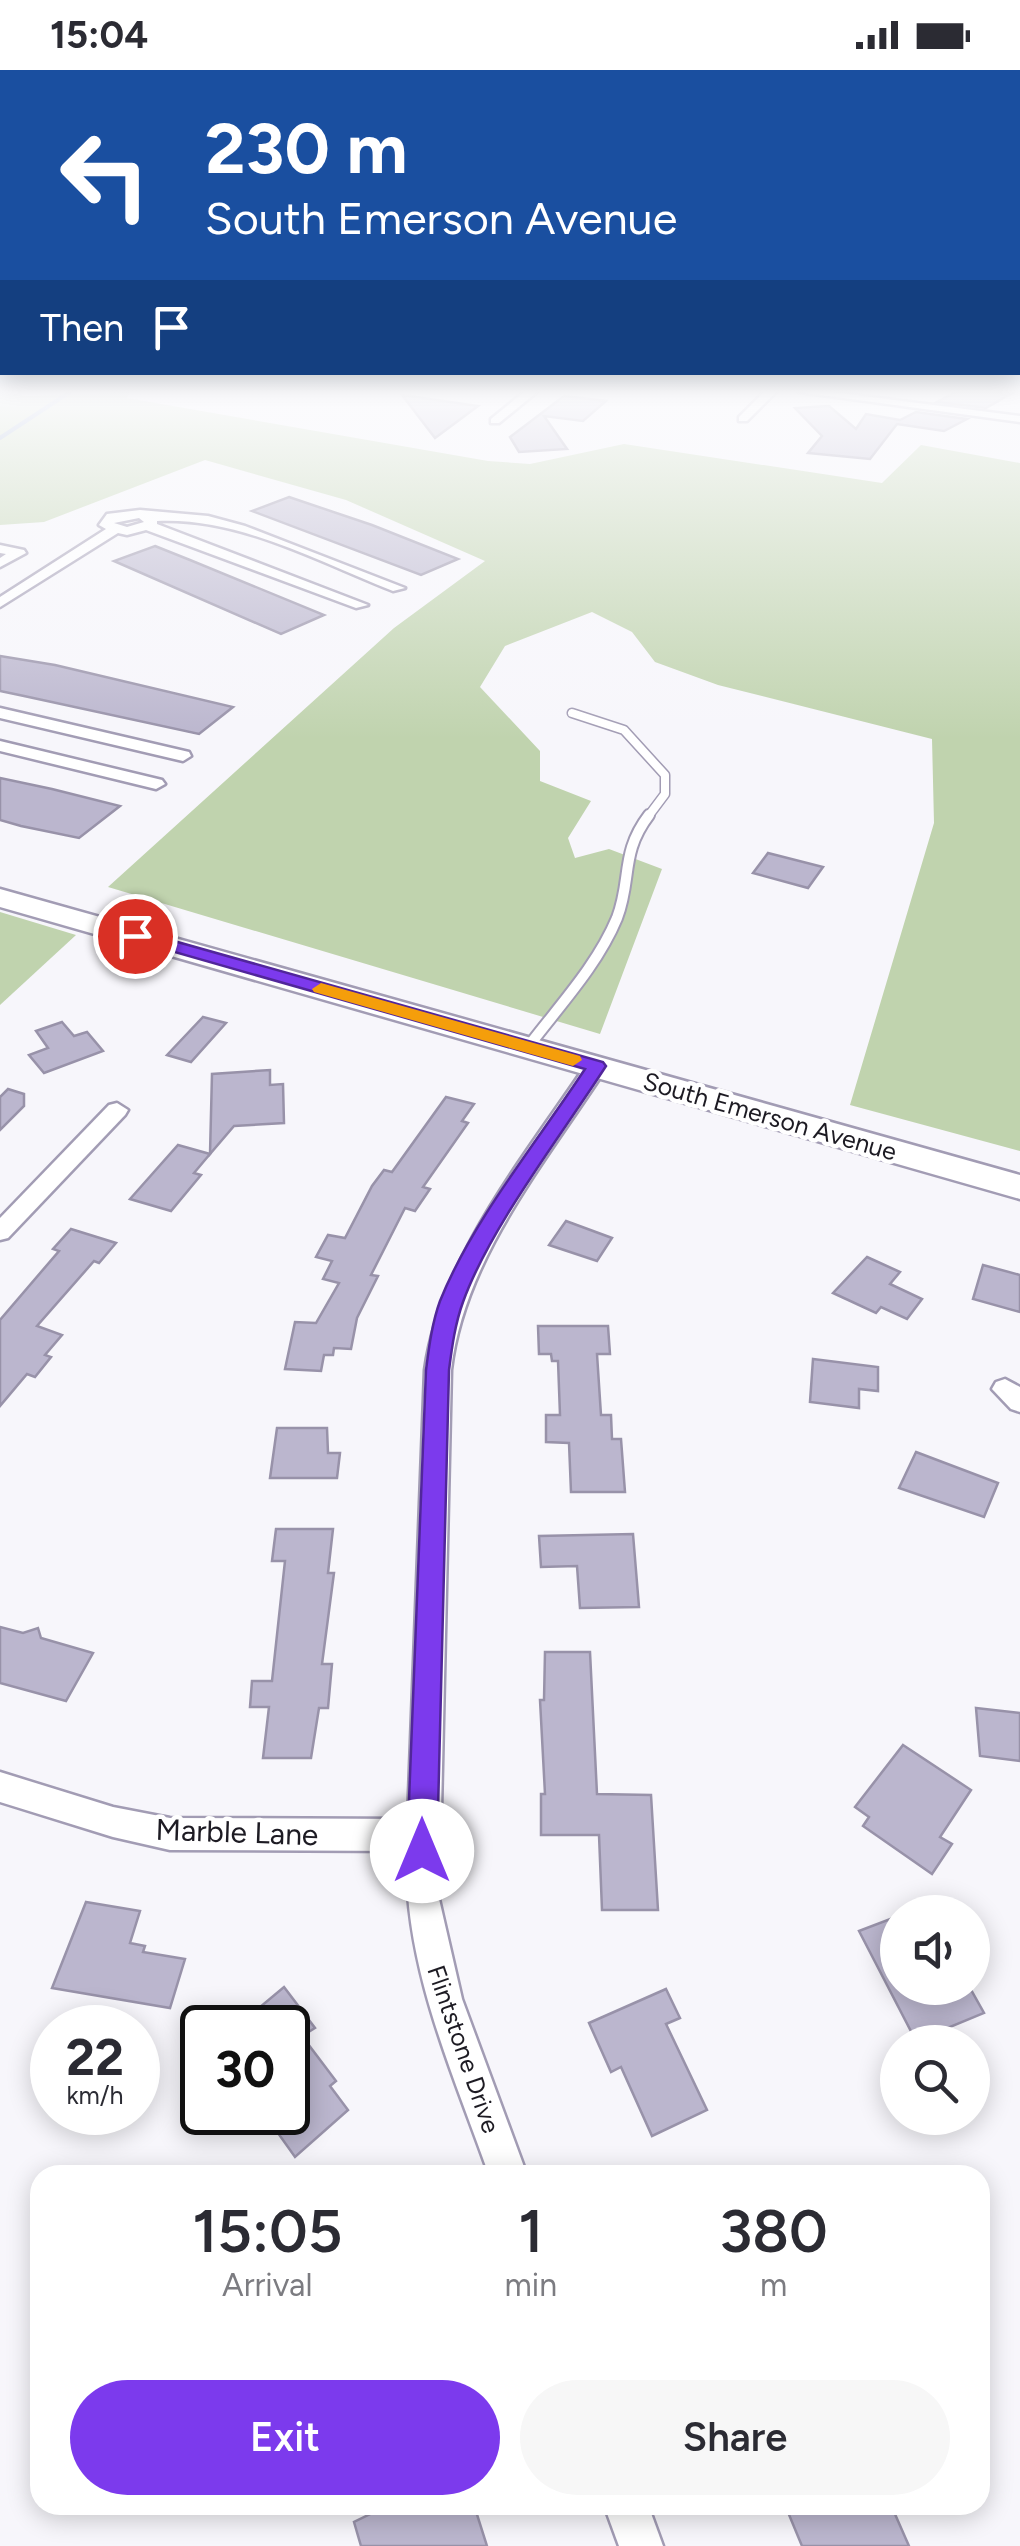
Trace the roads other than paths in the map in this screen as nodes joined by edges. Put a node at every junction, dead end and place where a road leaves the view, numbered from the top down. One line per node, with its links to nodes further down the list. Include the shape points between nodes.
1 (149, 522): 4 (street, via 194,517 225,524); 5 (street, via 132,514 112,517 106,522 113,530); 6 (street)
2 (0, 549): 3 (street, via 18,553)
3 (0, 563)
4 (398, 588)
5 (0, 604)
6 (361, 605)
7 (0, 712): 10 (street)
8 (572, 713): 13 (lane, via 624,730 665,775 665,794 632,838 618,914 596,957)
9 (0, 746): 11 (street)
10 (183, 756)
11 (156, 784)
12 (0, 898): 13 (main road, South Emerson Avenue)
13 (528, 1047): 14 (main road, South Emerson Avenue)
14 (596, 1066): 16 (main road, South Emerson Avenue); 19 (street, Flintstone Drive, via 477,1249 443,1330)
15 (116, 1110): 17 (street)
16 (1020, 1187)
17 (0, 1232)
18 (0, 1787): 19 (street, Marble Lane, via 170,1834)
19 (421, 1835): 20 (street, Flintstone Drive, via 422,1899 434,1965)
20 (504, 2165)
21 (630, 2515): 22 (street)
22 (641, 2546)

